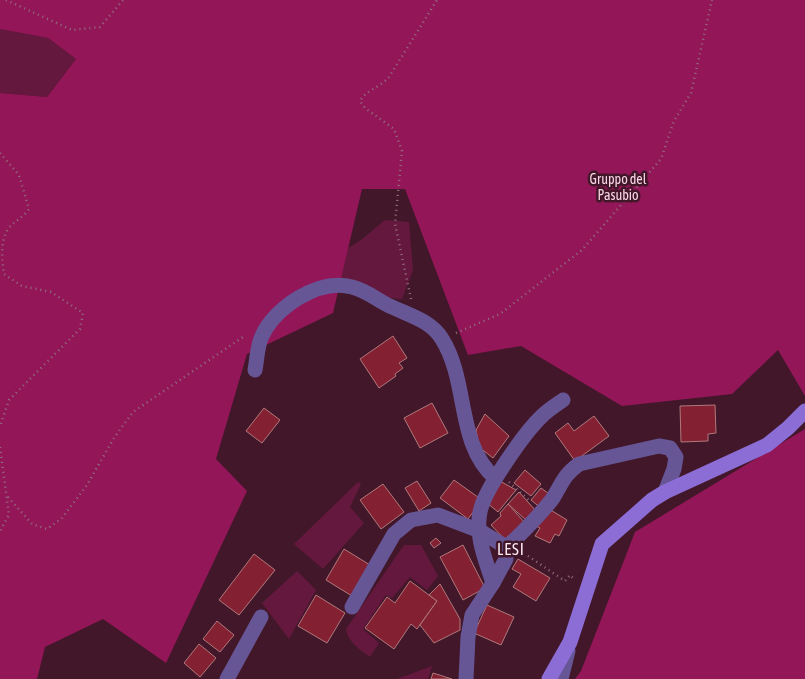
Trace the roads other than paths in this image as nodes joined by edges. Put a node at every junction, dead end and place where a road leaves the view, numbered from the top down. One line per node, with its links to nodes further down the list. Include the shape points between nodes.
1 (255, 370): 4 (street, via 262,337 288,303 323,288 349,286 369,292 431,325 442,338 450,355 474,448 482,467)
2 (563, 400): 4 (street, via 541,417)
3 (805, 411): 5 (street, via 766,445)
4 (495, 478): 6 (street, via 479,513)
5 (665, 492): 7 (street, via 676,457 670,448 658,446 579,464 559,484 542,511); 11 (street, via 602,544)
6 (480, 531): 7 (street); 8 (street, via 480,543); 9 (street, via 438,515 411,520 394,534)
7 (506, 547): 8 (street, via 506,558)
8 (494, 583): 13 (street, via 472,615)
9 (352, 607)
10 (261, 617): 12 (street)
11 (570, 642): 14 (street); 15 (street)
12 (227, 679)
13 (466, 679)
14 (549, 679)
15 (561, 679)

